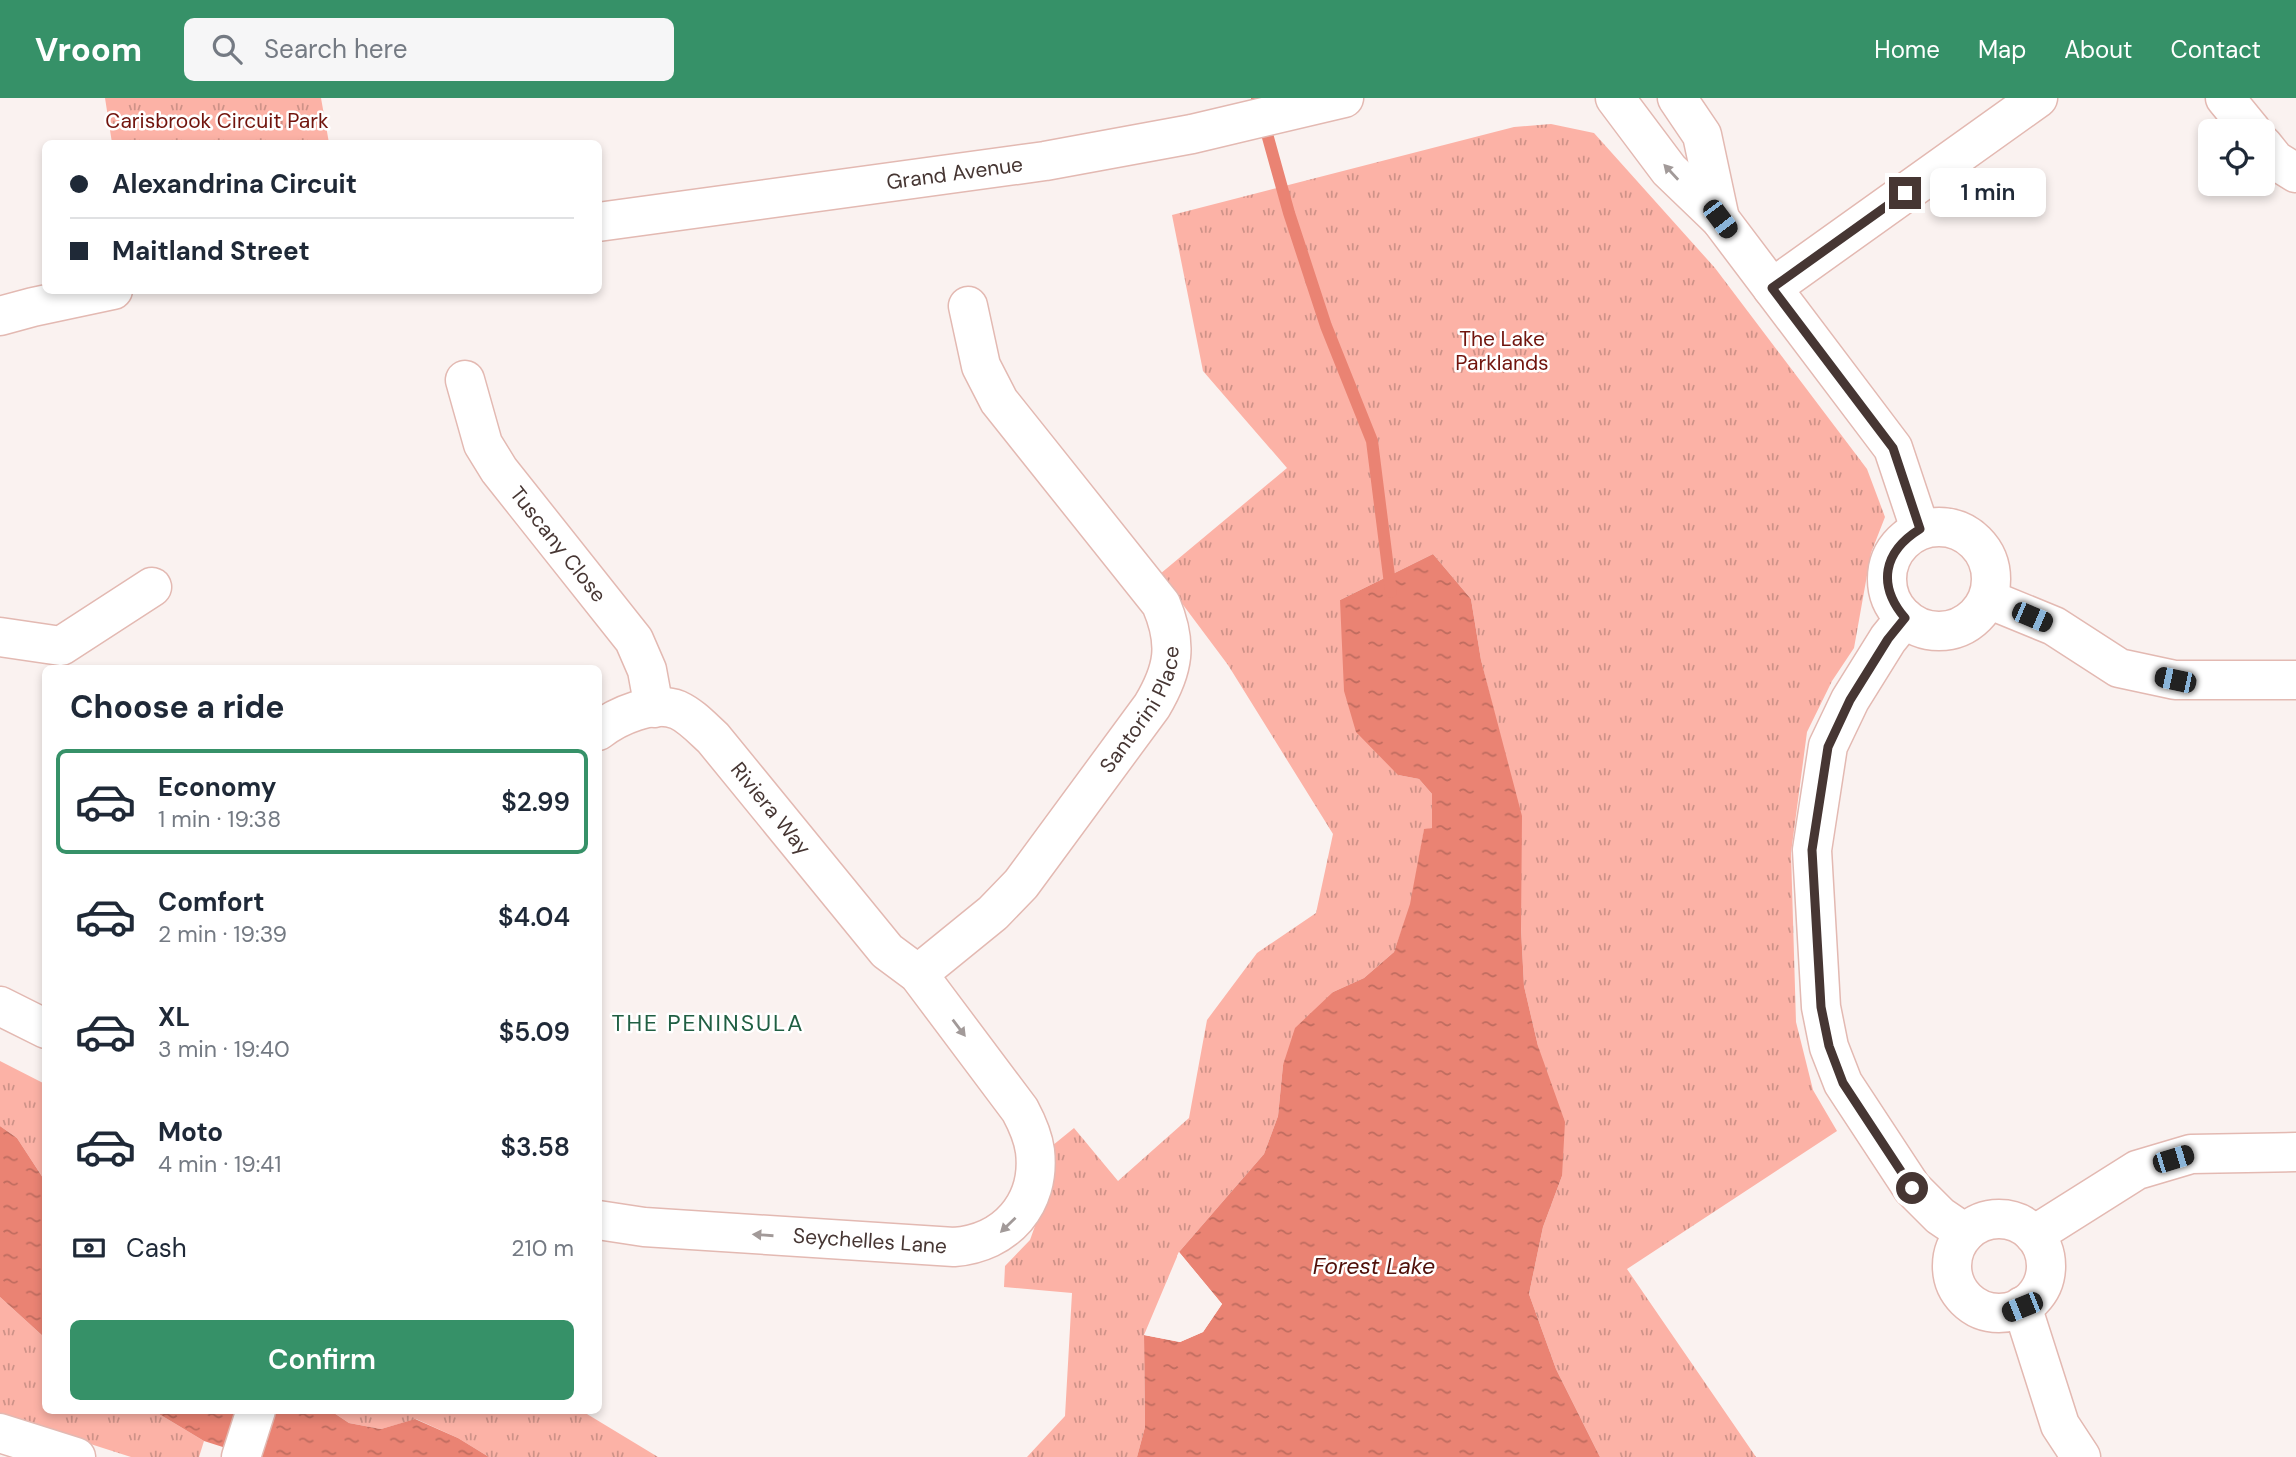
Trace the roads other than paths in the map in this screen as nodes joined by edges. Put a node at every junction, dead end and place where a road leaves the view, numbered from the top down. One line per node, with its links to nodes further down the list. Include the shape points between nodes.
1 (1615, 98): 9 (street, one-way to 1, via 1669,170)
2 (1677, 98): 9 (street, via 1702,135)
3 (2038, 98): 11 (street)
4 (2225, 98): 6 (street)
5 (1324, 101): 10 (street, Grand Avenue, via 1192,134 1045,161)
6 (2242, 119)
7 (2275, 160): 8 (street)
8 (2296, 173)
9 (1720, 219): 11 (street)
10 (602, 221)
11 (1772, 288): 16 (street, via 1893,448)
12 (94, 294): 14 (street)
13 (968, 306): 25 (street, Santorini Place, via 981,366 999,401 1161,604 1172,637 1172,657 1166,682 1152,706 1021,884)
14 (0, 316)
15 (465, 380): 23 (street, Tuscany Close, via 482,443 634,640 647,670)
16 (1920, 529): 18 (street, via 1954,528 1982,548 1990,564); 19 (street, via 1893,553 1888,570 1893,604)
17 (152, 586): 21 (street)
18 (1988, 599): 19 (street, via 1967,624 1951,630 1927,629); 22 (street, via 2054,626 2119,668 2175,680)
19 (1905, 618): 30 (street, via 1850,700 1828,747 1812,850 1821,1007 1843,1083 1912,1188)
20 (0, 637): 21 (street)
21 (66, 657)
22 (2296, 680)
23 (654, 708): 24 (street, Riviera Way, via 633,712); 25 (street, Riviera Way, via 676,709 713,738 887,951)
24 (602, 728)
25 (918, 974): 29 (street, Seychelles Lane, one-way to 29, via 1029,1128 1035,1177 1023,1209 1008,1227 972,1246 954,1247)
26 (0, 1006): 27 (street)
27 (42, 1027)
28 (2296, 1152): 31 (street, via 2191,1153 2137,1170)
29 (602, 1221)
30 (1965, 1233): 31 (street, via 1993,1219 2022,1225); 32 (street, via 1952,1260 1957,1289 1979,1309 1994,1313)
31 (2034, 1235): 32 (street, via 2046,1260 2045,1274 2033,1298)
32 (2022, 1307): 37 (street, via 2060,1425)
33 (255, 1414): 36 (street)
34 (0, 1433): 35 (street)
35 (76, 1457)
36 (241, 1457)
37 (2081, 1457)

